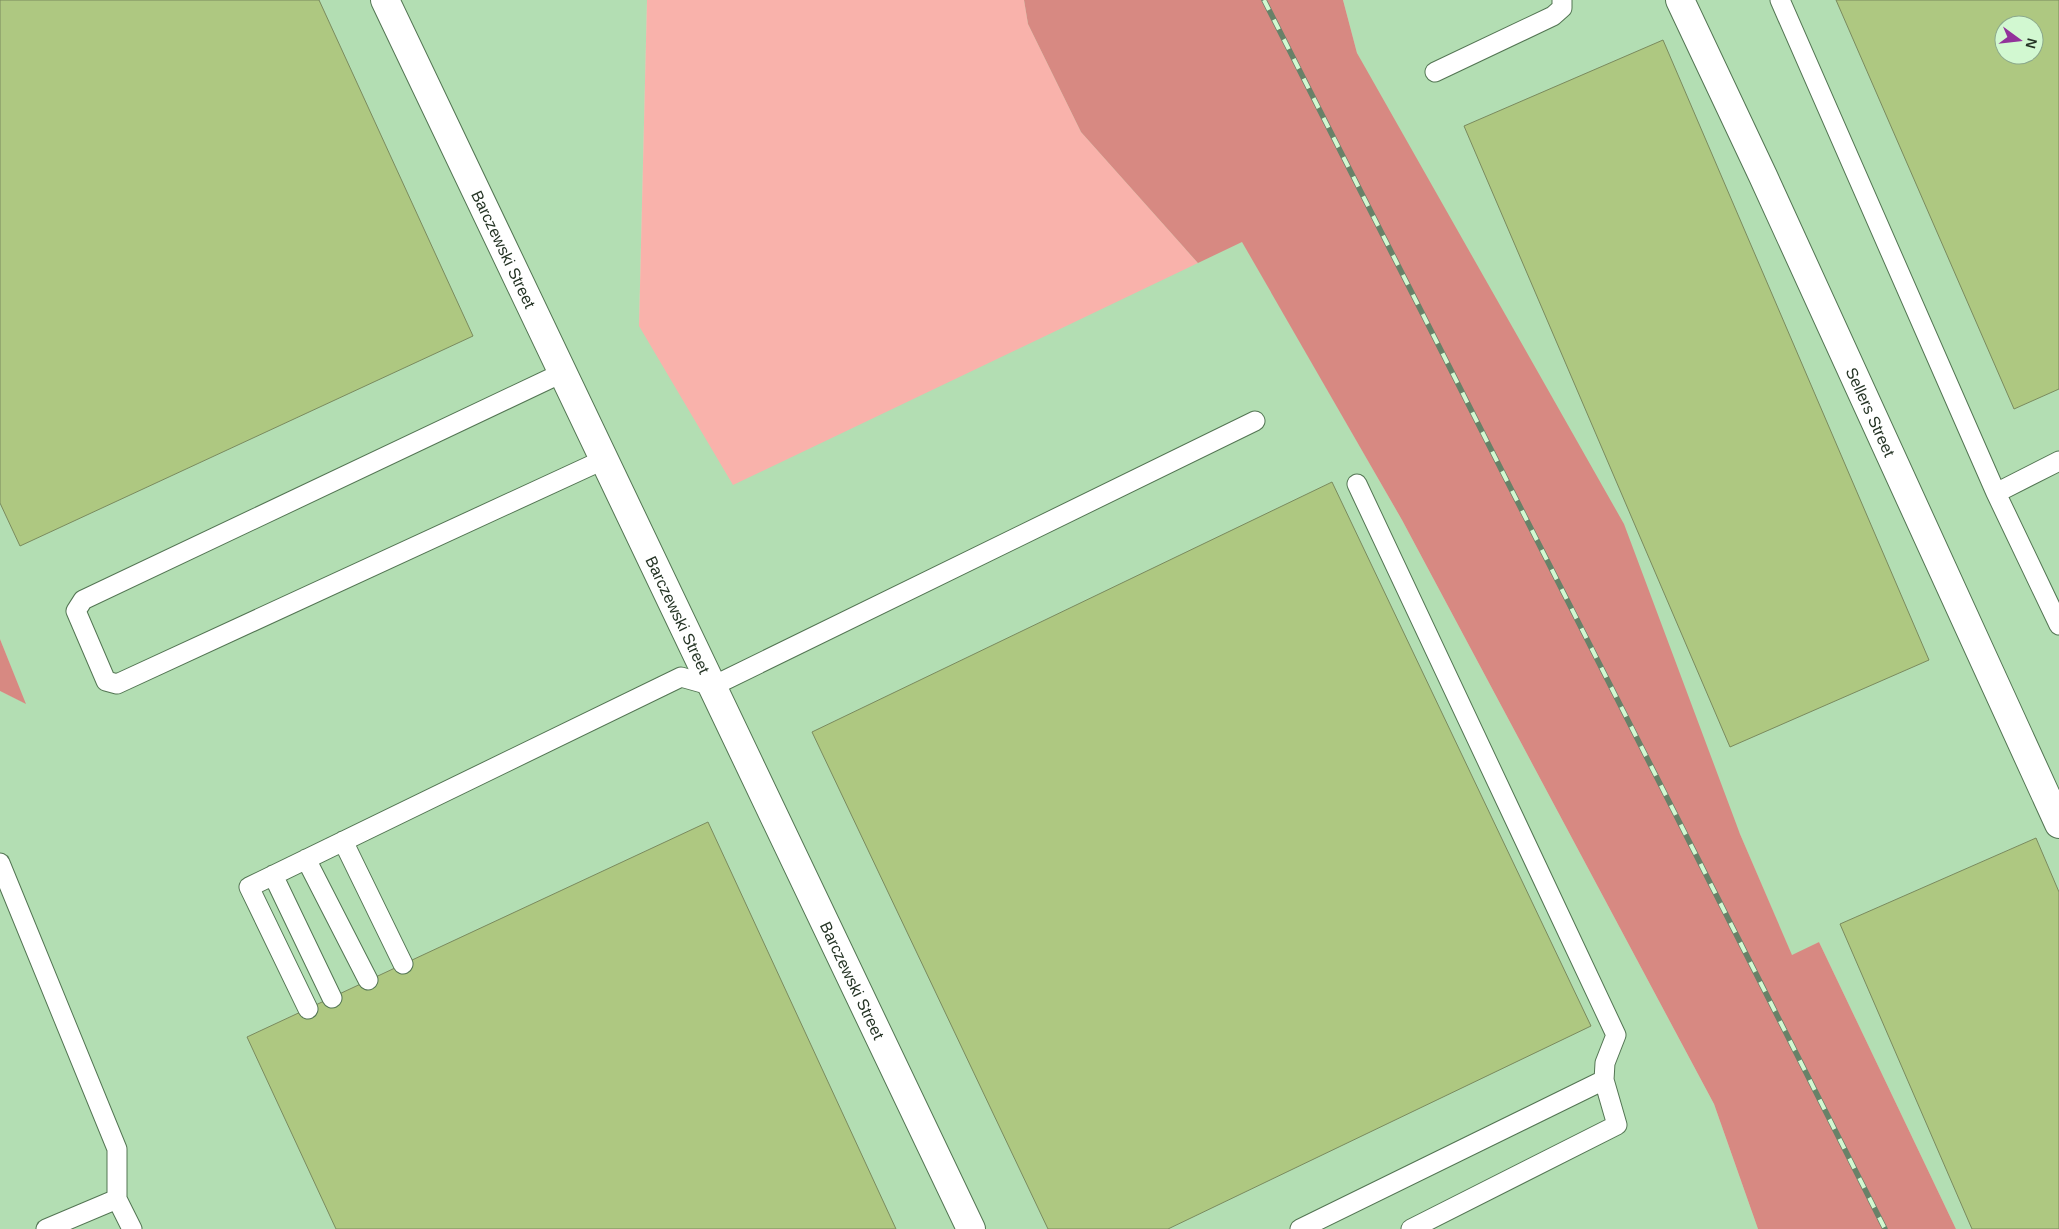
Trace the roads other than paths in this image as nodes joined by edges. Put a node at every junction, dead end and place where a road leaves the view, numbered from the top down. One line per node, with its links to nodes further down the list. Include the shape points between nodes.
1 (385, 0): 6 (street, Barczewski Street)
2 (1562, 0): 5 (lane, via 1562,8 1553,16)
3 (1680, 0): 14 (street, Sellers Street)
4 (1780, 0): 11 (lane)
5 (1435, 72)
6 (564, 372): 8 (street, Barczewski Street); 8 (lane, via 82,600 76,611 106,682 117,684)
7 (1255, 421): 13 (lane)
8 (605, 459): 13 (street, Barczewski Street)
9 (2059, 461): 11 (lane)
10 (1357, 484): 23 (lane, via 1616,1035 1605,1063)
11 (1996, 493): 12 (lane)
12 (2059, 625)
13 (713, 686): 15 (lane, via 681,677); 27 (street, Barczewski Street)
14 (2059, 824)
15 (343, 841): 16 (lane); 19 (lane)
16 (306, 859): 18 (lane); 20 (lane)
17 (0, 863): 24 (lane, via 117,1149)
18 (273, 875): 21 (lane); 22 (lane, via 249,887)
19 (402, 964)
20 (368, 980)
21 (332, 998)
22 (308, 1009)
23 (1604, 1080): 28 (lane); 29 (lane, via 1617,1125)
24 (117, 1199): 25 (lane); 26 (lane)
25 (46, 1229)
26 (132, 1229)
27 (971, 1229)
28 (1300, 1229)
29 (1411, 1229)

